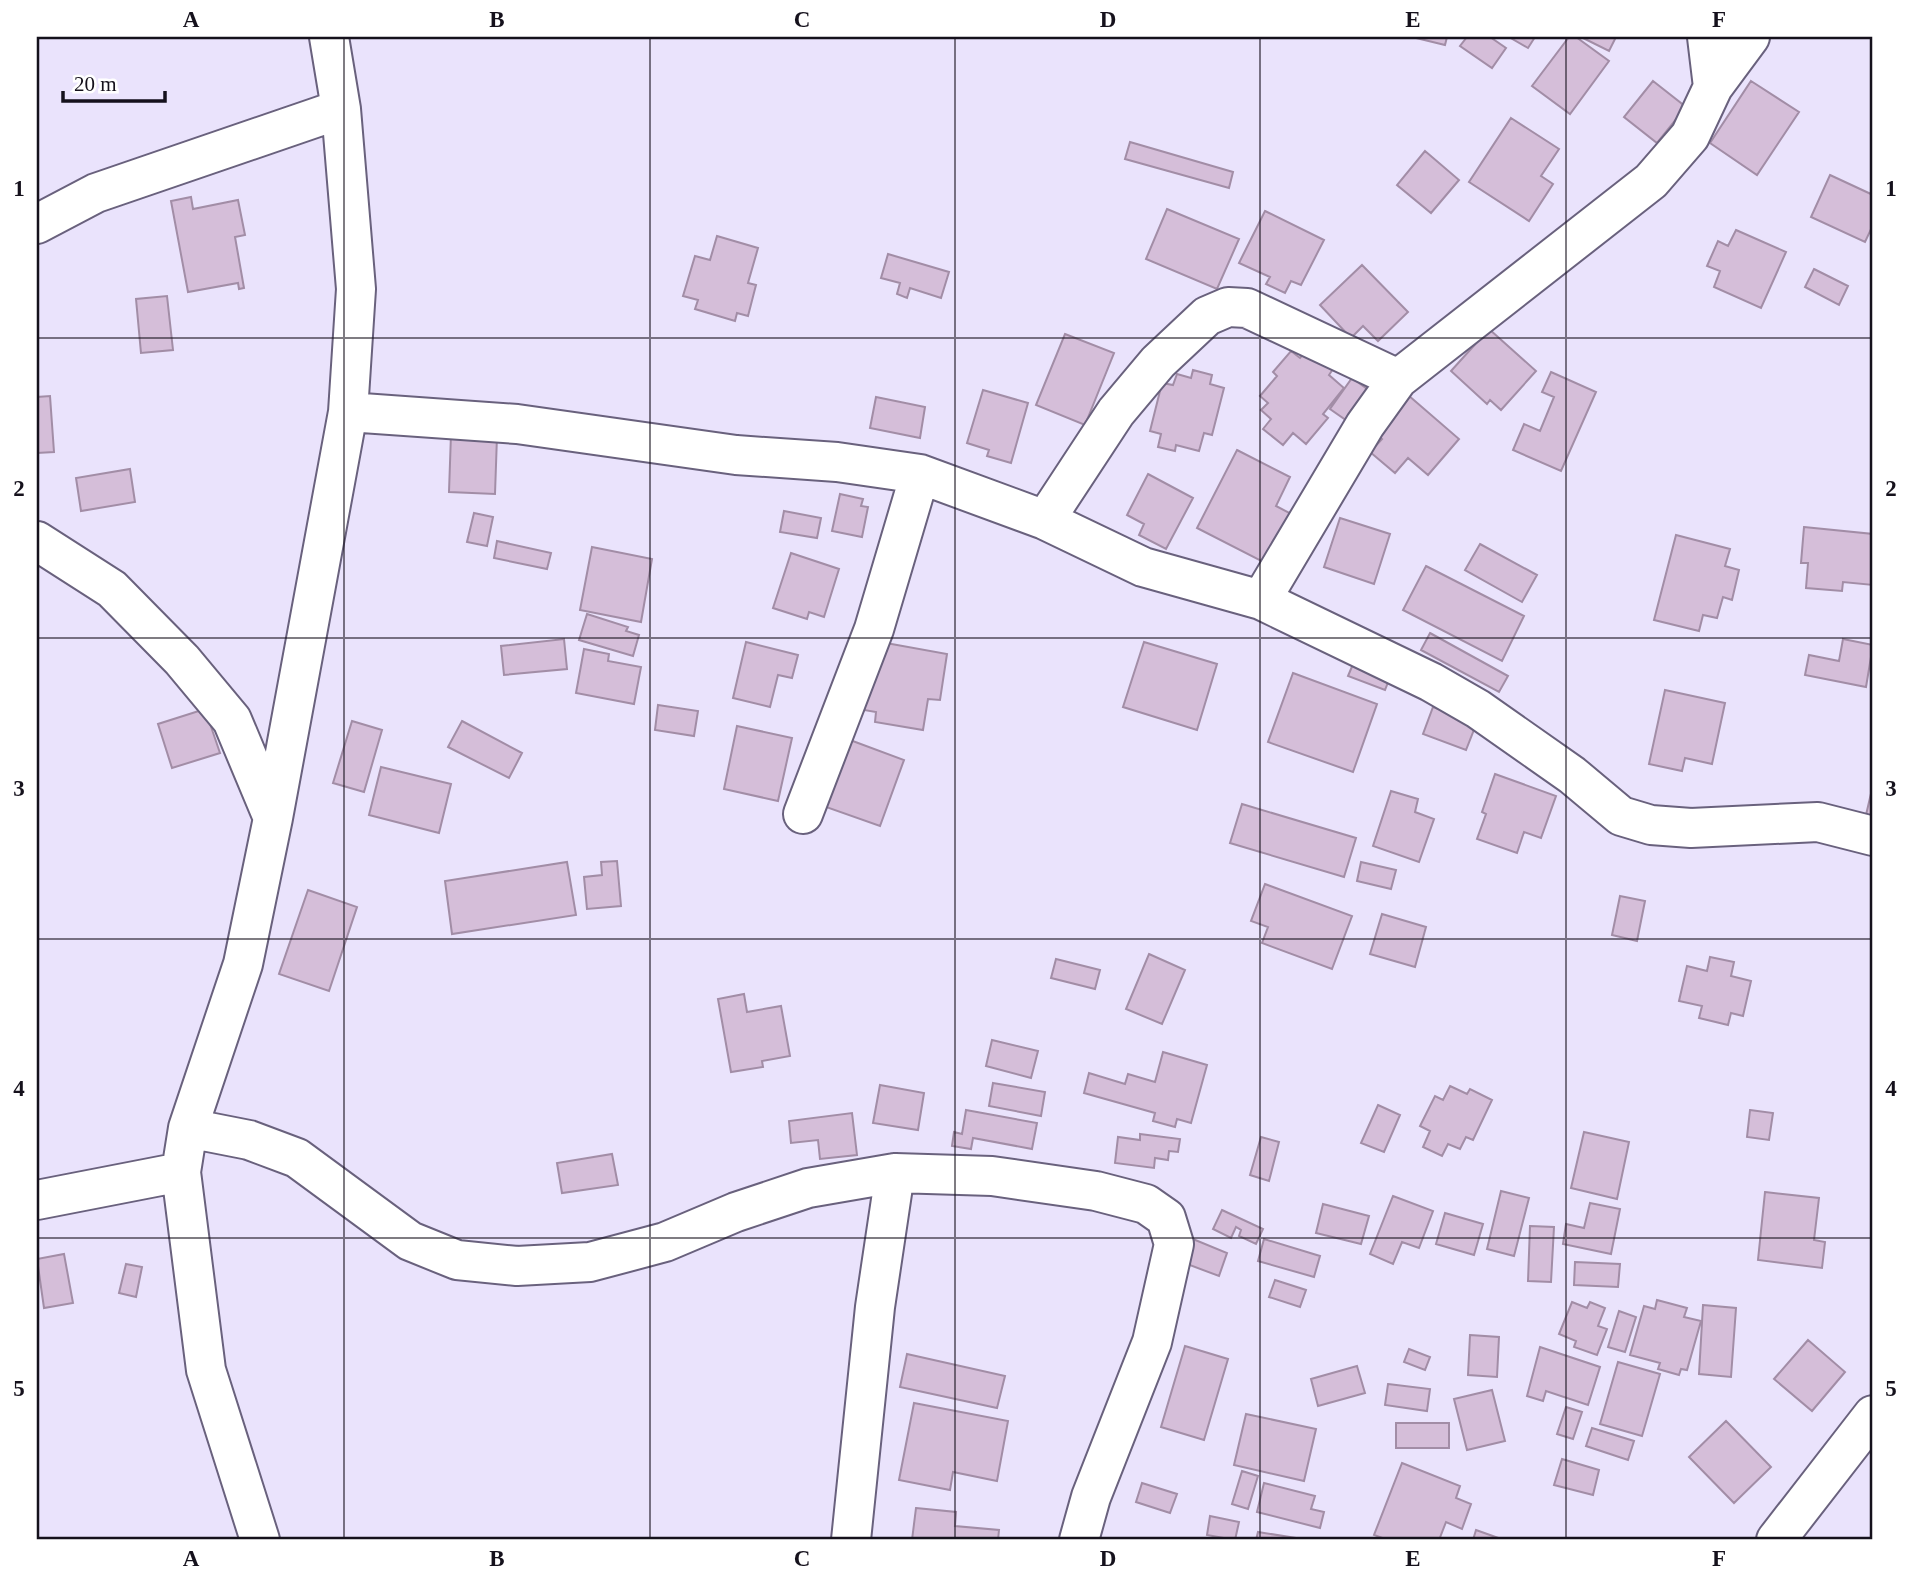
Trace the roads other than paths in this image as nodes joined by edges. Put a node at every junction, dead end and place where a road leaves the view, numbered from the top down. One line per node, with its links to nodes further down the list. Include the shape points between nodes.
1 (329, 37): 5 (street)
2 (1707, 37): 4 (street)
3 (1751, 37): 4 (street)
4 (1713, 87): 7 (street, via 1690,136 1651,181)
5 (341, 109): 6 (street, via 96,194); 8 (street, via 356,289)
6 (37, 224)
7 (1398, 379): 10 (street, via 1247,308 1228,307 1207,316 1158,362 1116,412); 12 (street, via 1365,425)
8 (348, 412): 9 (street, via 517,424 736,455 838,462); 14 (street)
9 (920, 474): 10 (street); 13 (street, via 874,629)
10 (1045, 520): 12 (street, via 1143,567)
11 (37, 541): 14 (street, via 112,589 182,660 232,720)
12 (1261, 600): 15 (street, via 1478,709 1622,816 1651,825 1691,828 1818,822)
13 (803, 814)
14 (273, 818): 16 (street, via 243,964)
15 (1873, 835)
16 (188, 1128): 17 (street); 18 (street, via 249,1140 297,1158 410,1241 457,1260 517,1266 590,1262 665,1242 808,1188)
17 (181, 1172): 19 (street); 21 (street, via 206,1370)
18 (895, 1173): 22 (street, via 875,1307); 23 (street, via 992,1176 1096,1191 1146,1204 1166,1218 1174,1244 1152,1342 1091,1497)
19 (37, 1200)
20 (1873, 1415): 24 (street)
21 (260, 1540)
22 (850, 1540)
23 (1079, 1540)
24 (1776, 1540)

